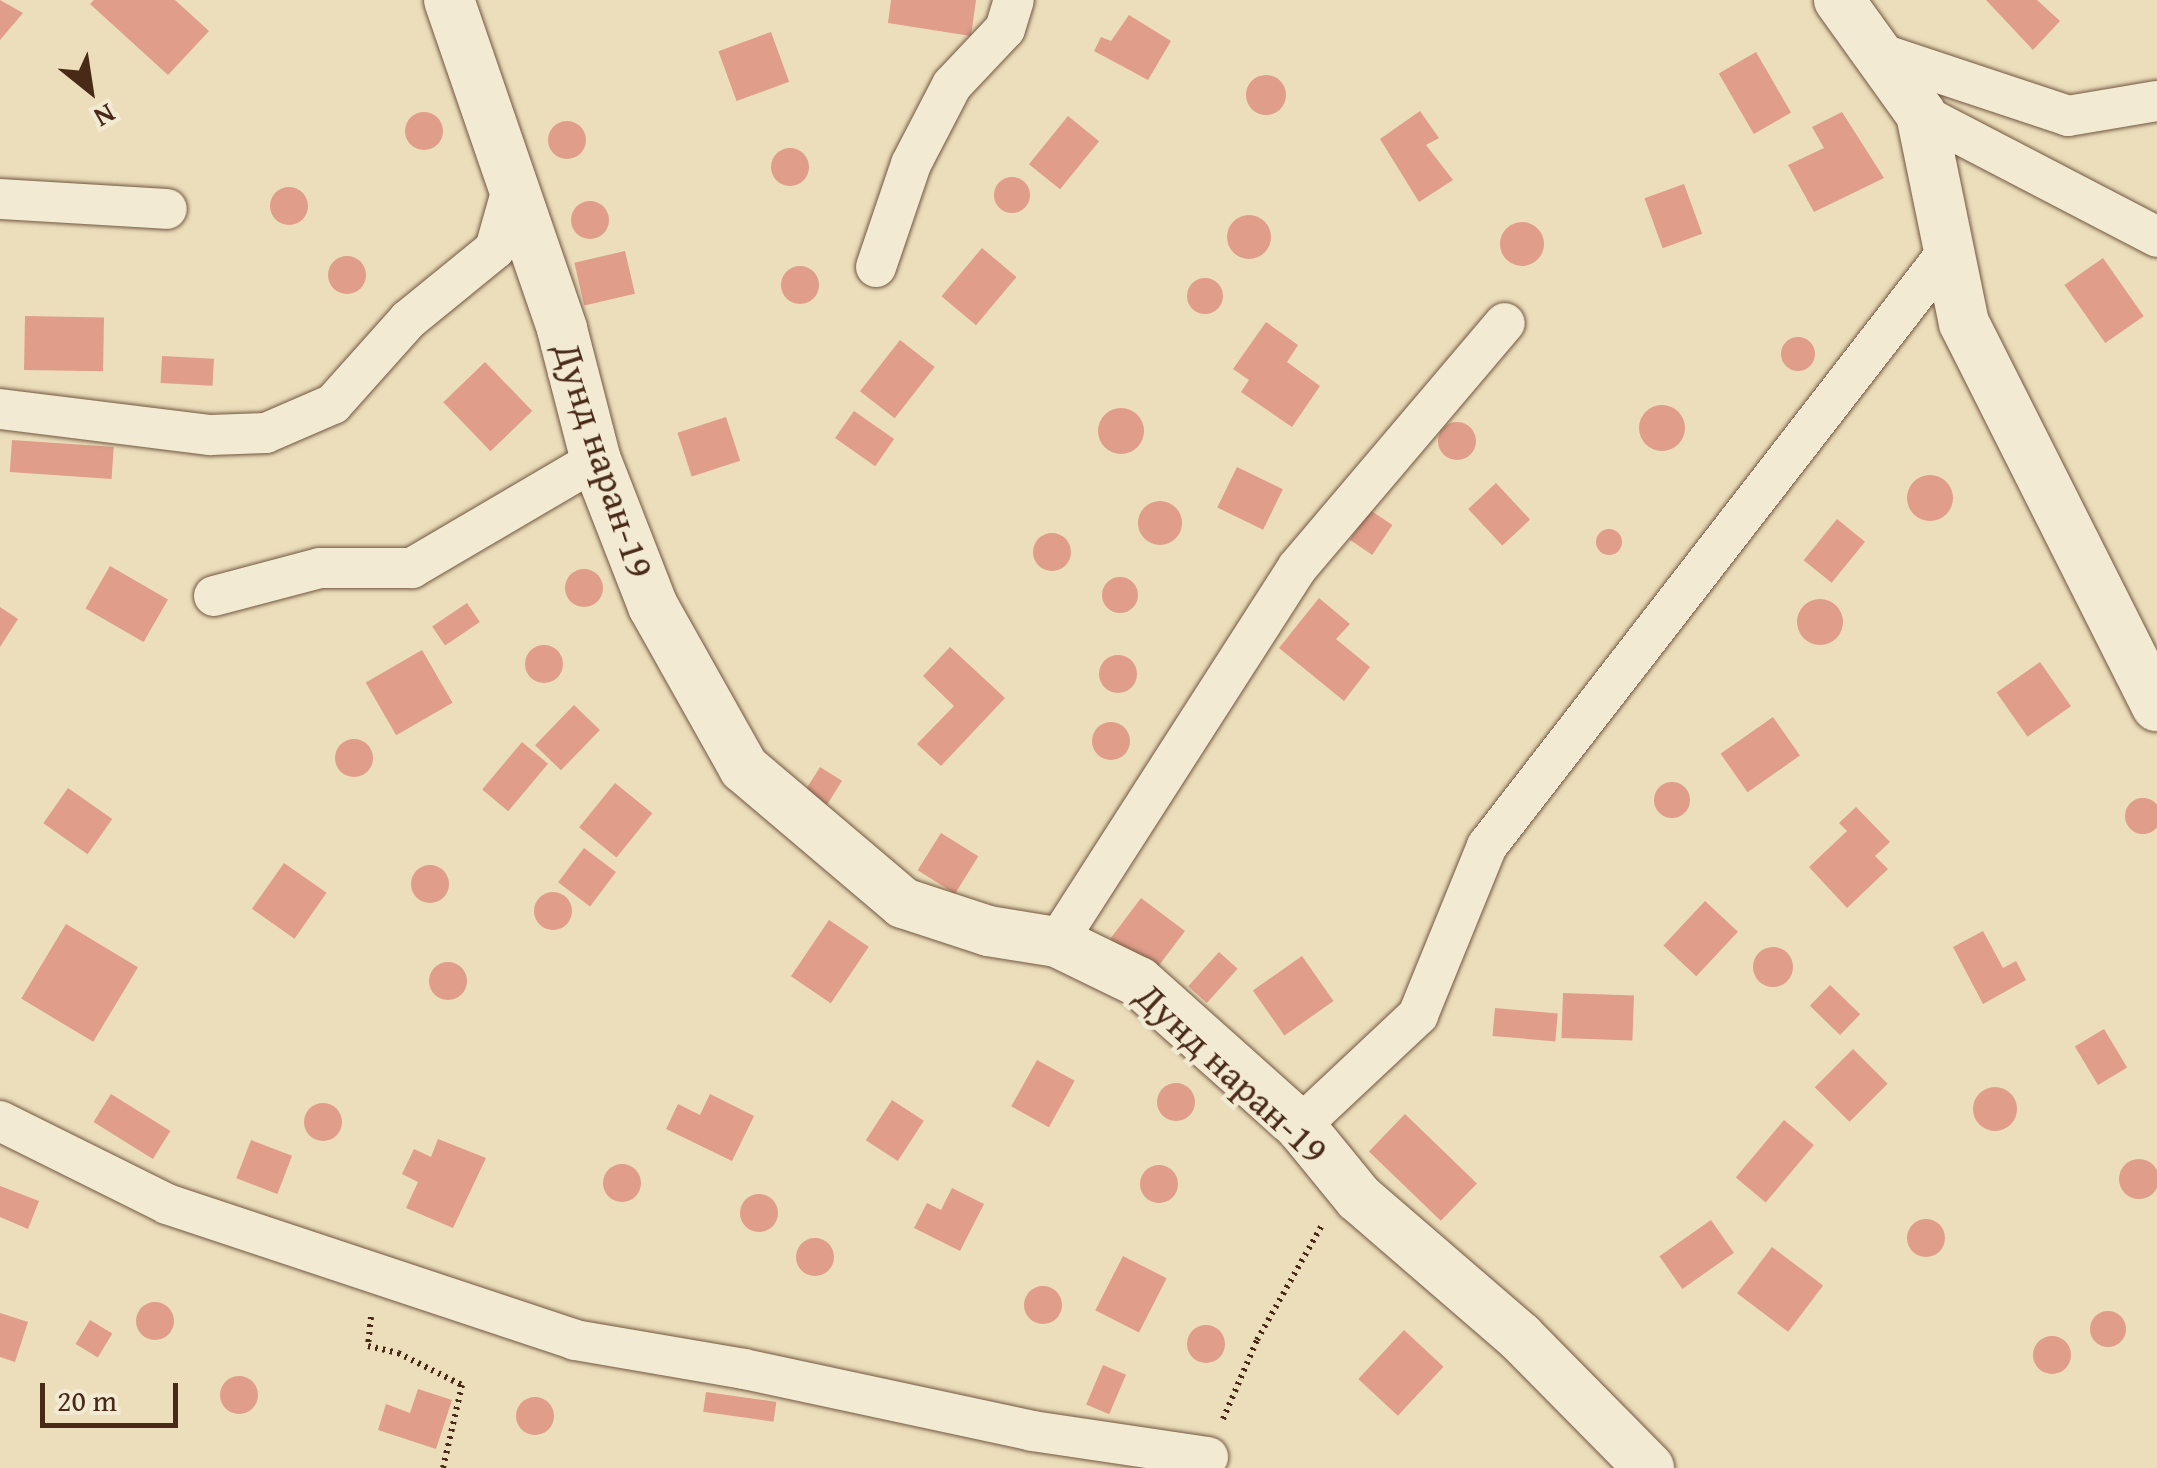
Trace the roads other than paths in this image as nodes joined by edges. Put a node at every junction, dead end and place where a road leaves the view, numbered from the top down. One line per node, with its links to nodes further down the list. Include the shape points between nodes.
1 (449, 0): 7 (street, Дунд наран-19)
2 (1014, 0): 12 (street, via 1005,29 952,85)
3 (1839, 0): 4 (street)
4 (1878, 53): 5 (street, via 1982,82 2068,116); 6 (street)
5 (2157, 101)
6 (1921, 114): 10 (street); 11 (street)
7 (514, 182): 14 (street, via 494,249 408,320 333,404 266,433 210,434); 15 (street, Дунд наран-19)
8 (0, 199): 9 (street)
9 (167, 208)
10 (2157, 237)
11 (1949, 250): 17 (street, via 1964,323); 20 (street, via 1487,846 1453,916 1418,1016)
12 (876, 267)
13 (1504, 324): 18 (street, via 1297,568)
14 (0, 409)
15 (596, 460): 16 (street, via 412,568 320,568); 18 (street, Дунд наран-19, via 653,606 744,768 902,903 988,931)
16 (214, 596)
17 (2157, 706)
18 (1057, 942): 20 (street, Дунд наран-19, via 1139,982)
19 (0, 1121): 21 (street, via 167,1204 575,1340 1032,1432)
20 (1300, 1126): 22 (street, Дунд наран-19, via 1359,1198 1520,1337)
21 (1214, 1443)
22 (1649, 1468)

